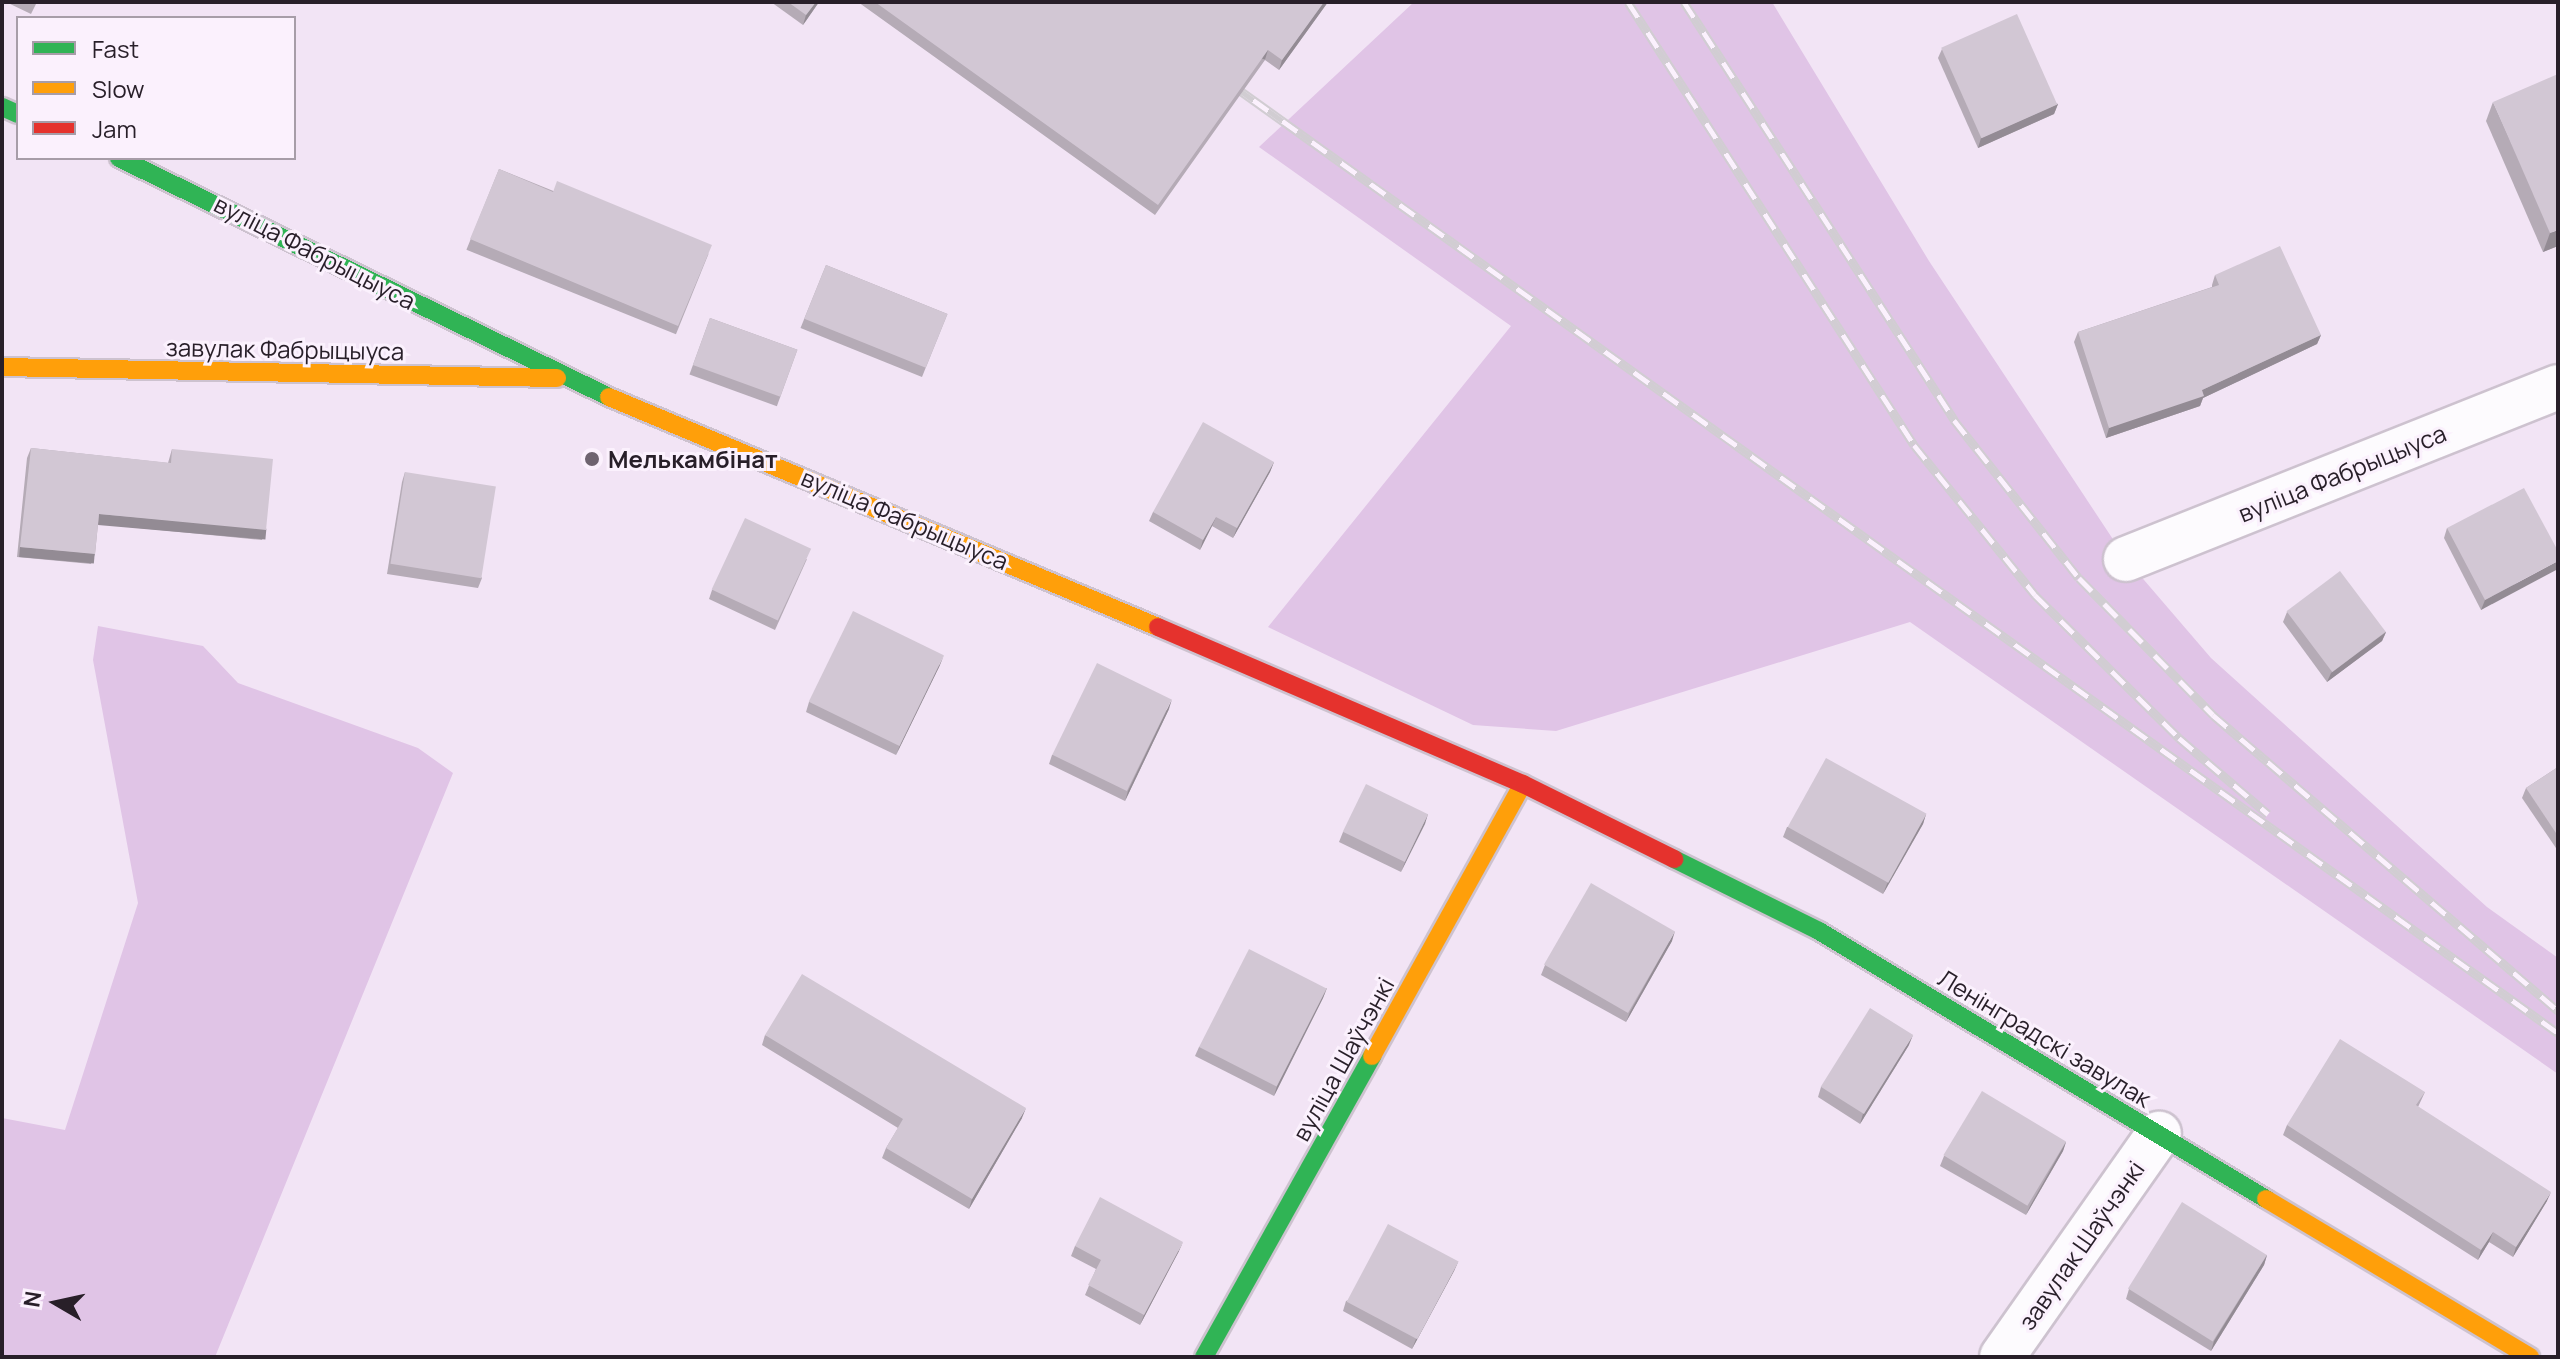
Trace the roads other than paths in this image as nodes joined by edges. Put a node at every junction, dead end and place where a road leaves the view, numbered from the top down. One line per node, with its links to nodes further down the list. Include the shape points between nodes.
1 (123, 160): 3 (street, вуліца Фабрыцыуса)
2 (2, 367): 3 (street, завулак Фабрыцыуса)
3 (568, 379): 6 (street, вуліца Фабрыцыуса, via 918,523)
4 (2558, 387): 5 (street, вуліца Фабрыцыуса)
5 (2126, 559)
6 (1523, 784): 7 (street, Ленінградскі завулак, via 1819,931); 8 (street, вуліца Шаўчэнкі)
7 (2159, 1134): 9 (street, завулак Шаўчэнкі); 10 (street, Ленінградскі завулак)
8 (1204, 1357)
9 (2002, 1357)
10 (2530, 1357)

